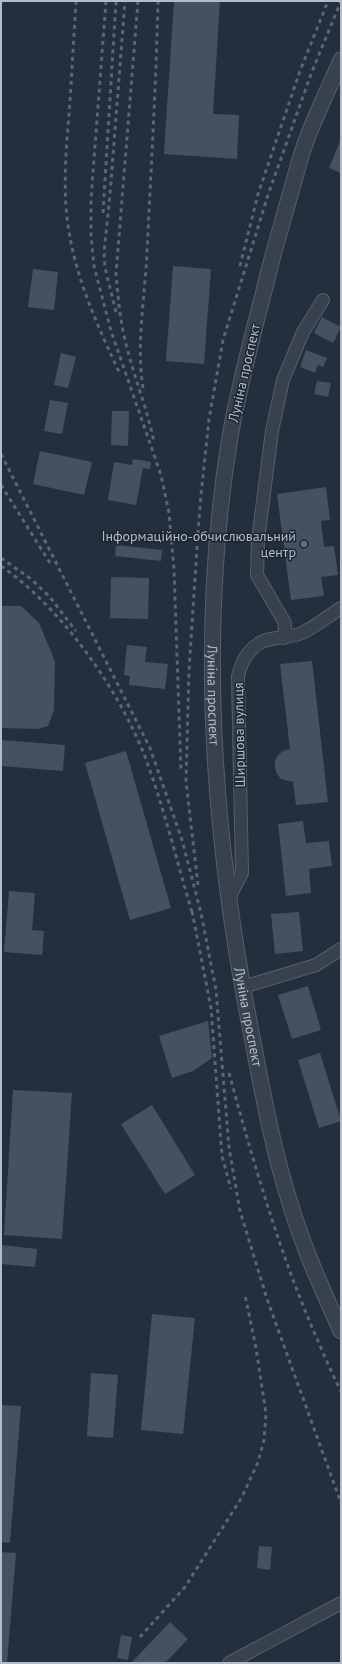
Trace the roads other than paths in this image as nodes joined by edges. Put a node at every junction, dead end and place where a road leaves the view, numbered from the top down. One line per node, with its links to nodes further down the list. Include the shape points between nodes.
1 (341, 60): 5 (street, Луніна проспект, via 303,152 260,304 230,436 218,535 213,638 218,800)
2 (324, 300): 4 (street, via 303,332 283,380 272,431 259,532 257,575 285,623)
3 (341, 608): 4 (street, Ширшова вулиця, via 304,632)
4 (284, 638): 5 (street, Ширшова вулиця, via 270,639 255,646 241,663 238,676 242,873)
5 (228, 898): 7 (street, Луніна проспект)
6 (341, 949): 7 (street, via 316,965)
7 (243, 987): 8 (street, Луніна проспект, via 270,1131 289,1202 311,1264)
8 (341, 1331)
9 (341, 1603): 10 (street)
10 (229, 1663)

